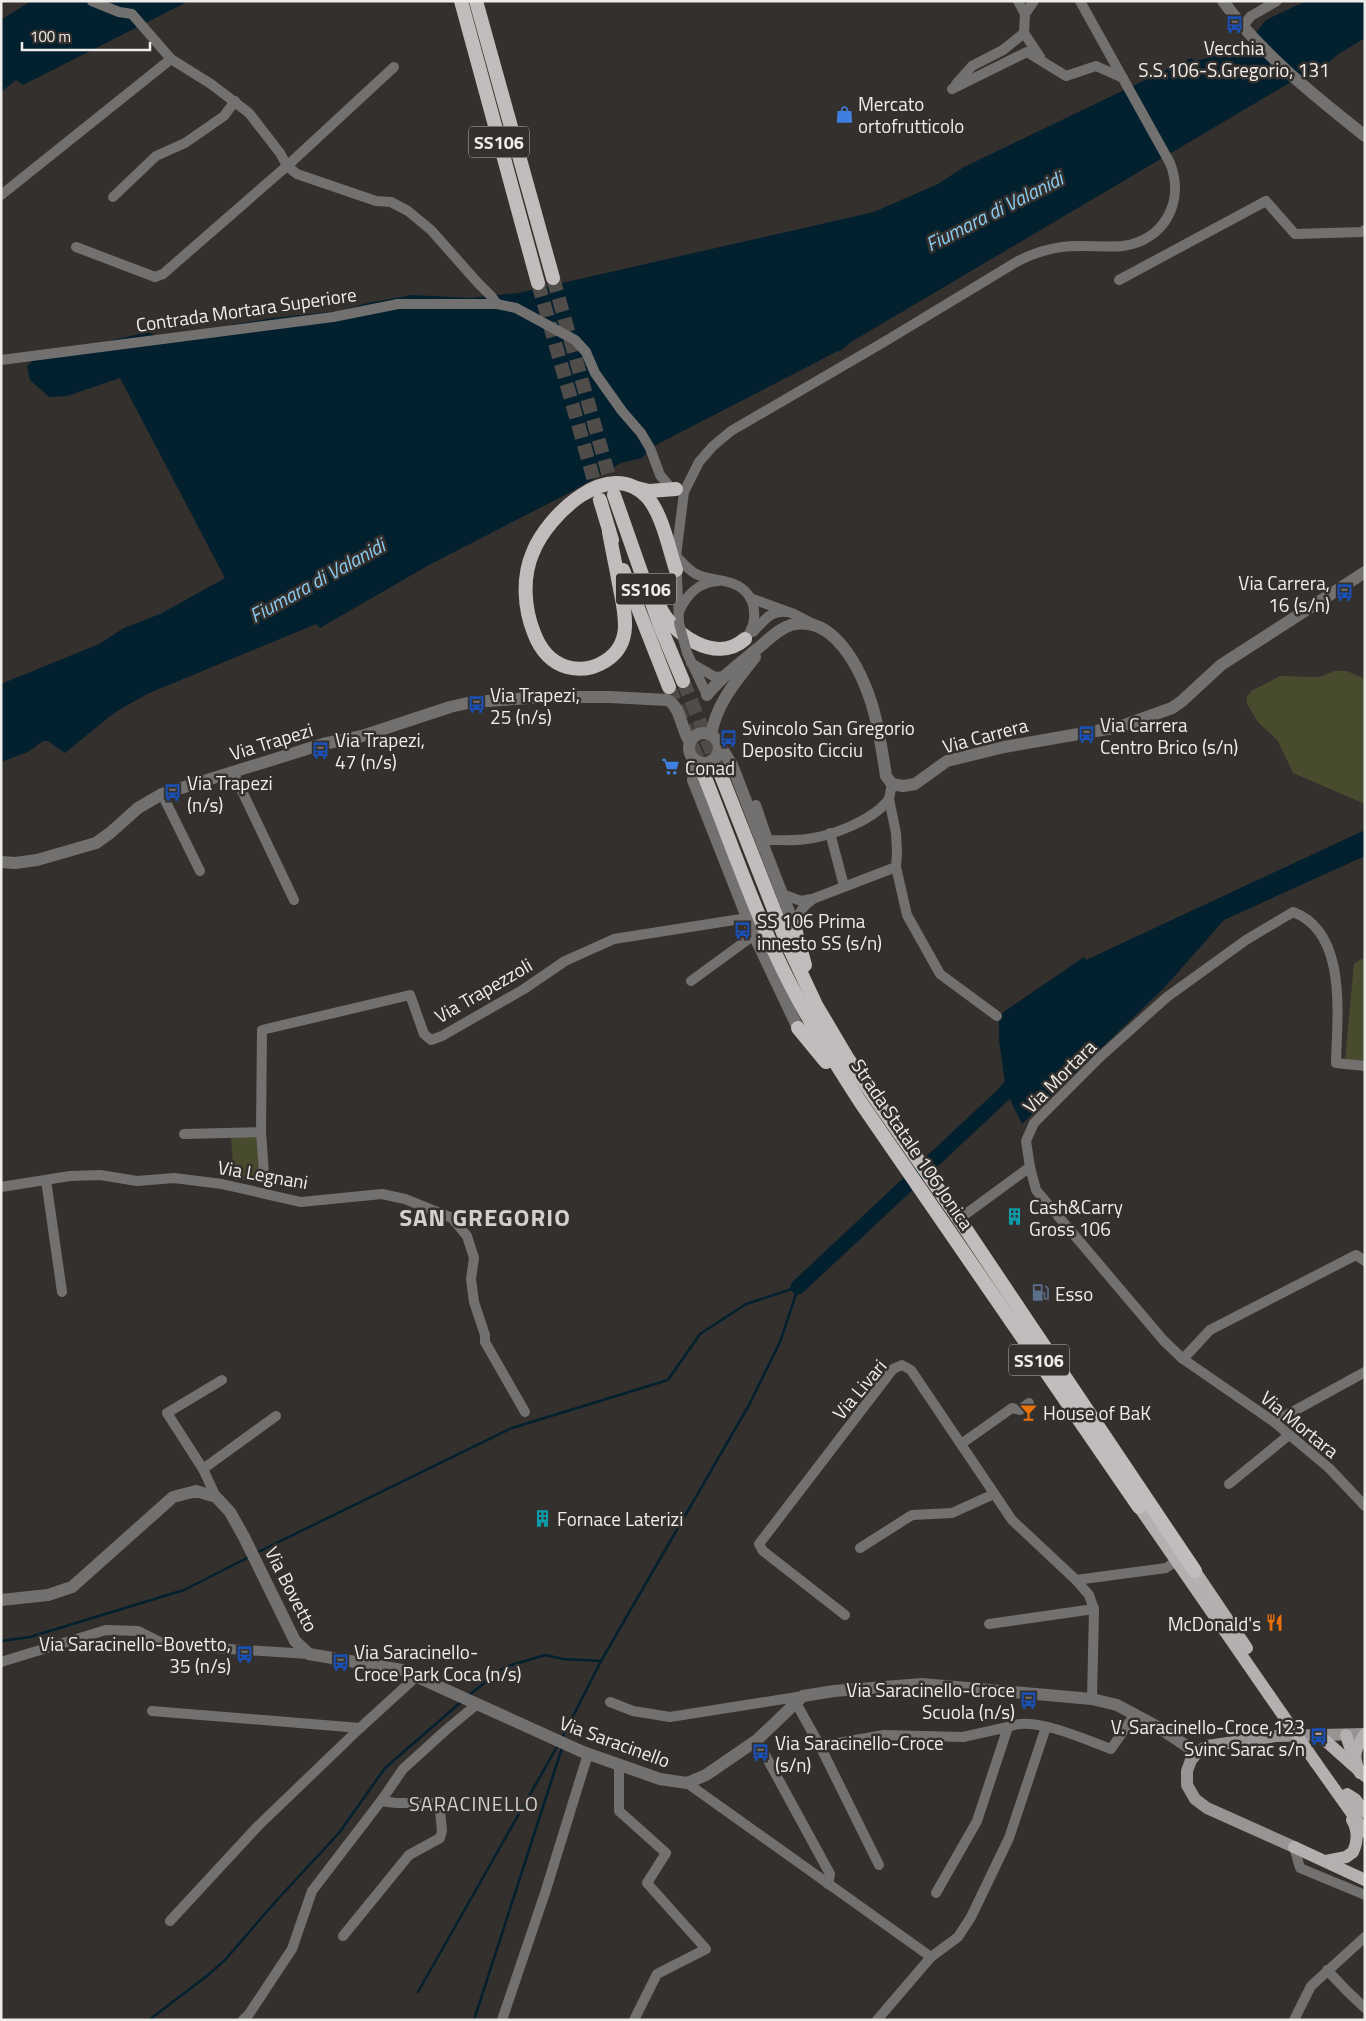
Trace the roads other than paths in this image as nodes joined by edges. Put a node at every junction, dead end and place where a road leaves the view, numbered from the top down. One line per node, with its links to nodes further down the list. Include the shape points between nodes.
1 (92, 1): 12 (street, via 132,14)
2 (461, 1): 25 (highway, SS106)
3 (476, 1): 23 (highway, SS106)
4 (1018, 1): 9 (street)
5 (1034, 1): 9 (street)
6 (1223, 1): 10 (street)
7 (1277, 1): 10 (street, via 1251,16)
8 (1078, 2): 15 (street)
9 (1024, 14): 11 (street)
10 (1245, 31): 17 (street, via 1300,84)
11 (1024, 33): 13 (street); 13 (street, via 1003,50 972,66 952,89 1027,52)
12 (171, 59): 16 (street); 19 (street)
13 (1042, 60): 15 (street, via 1066,76 1096,66)
14 (394, 67): 18 (street)
15 (1123, 78): 29 (street, via 1170,163 1175,184 1170,216 1158,230 1143,241 1123,246 1064,247 1040,251 1018,261 731,432 699,462)
16 (235, 101): 18 (street, via 249,113); 20 (street, via 224,116 185,143 156,156)
17 (1365, 136)
18 (288, 166): 22 (street, via 162,274 154,277); 26 (street, via 297,174 376,201 391,202 408,211 431,230)
19 (1, 196)
20 (113, 197)
21 (1365, 230): 24 (street, via 1296,234 1266,201)
22 (76, 247)
23 (553, 278)
24 (1119, 280)
25 (538, 283)
26 (494, 300): 27 (street, Contrada Mortara Superiore, via 398,304 333,317); 29 (street, Contrada Mortara Superiore, via 516,308 575,340 586,352 622,411 642,433 660,475 670,487)
27 (1, 360)
28 (636, 488): 29 (highway, via 649,492); 33 (highway, via 616,483 571,502 557,514 532,552 526,587 530,623 544,652 568,667 590,668 604,662 619,647 625,633 626,618); 35 (highway, via 654,506)
29 (680, 491): 34 (street)
30 (614, 495): 32 (highway, SS106)
31 (600, 500): 33 (highway, SS106)
32 (622, 522): 42 (highway, via 661,611 677,630 714,649 728,649); 46 (highway, SS106)
33 (609, 532): 47 (highway, SS106)
34 (676, 556): 35 (street); 37 (street, via 695,574)
35 (676, 570): 40 (street)
36 (1365, 572): 57 (street, Via Carrera, via 1221,666 1172,708 1119,727 1004,747 947,761 914,784)
37 (722, 581): 38 (street, via 739,586); 40 (street, via 705,584 688,594)
38 (750, 598): 39 (street); 42 (street, via 755,620)
39 (794, 614): 41 (street); 42 (street, via 771,614)
40 (678, 619): 44 (street, bridge)
41 (813, 624): 43 (street, via 792,625); 57 (street, via 834,638 856,666 875,715 886,776)
42 (745, 639)
43 (766, 641): 45 (street); 49 (street)
44 (689, 658): 45 (street, via 715,677); 48 (street)
45 (725, 676): 48 (street)
46 (683, 681)
47 (669, 687)
48 (707, 695): 49 (street, via 715,700); 50 (street)
49 (723, 699): 50 (street)
50 (714, 718): 51 (street)
51 (715, 739): 52 (street, via 701,733); 53 (street, via 719,753 714,761); 66 (street, via 732,765)
52 (690, 742): 53 (street, via 689,753); 55 (street, Via Trapezi, via 684,734 677,709 667,700 545,697 472,702 450,707 370,734 322,744)
53 (696, 762): 69 (street, via 692,780)
54 (719, 770): 73 (highway, Strada Statale 106 Jonica / SS106, via 787,943)
55 (233, 772): 58 (street, Via Trapezi); 68 (street)
56 (704, 775): 77 (highway, Strada Statale 106 Jonica / SS106, via 776,954 805,1012)
57 (892, 784): 59 (street)
58 (162, 794): 62 (street, Via Trapezi, via 138,808 96,843 36,860); 64 (street)
59 (889, 799): 61 (street, via 875,813); 63 (street, via 896,833)
60 (756, 805): 61 (street, via 768,840 808,839)
61 (830, 833): 65 (street)
62 (1, 862)
63 (896, 867): 65 (street); 74 (street, via 907,915 940,974)
64 (200, 871)
65 (844, 886): 67 (street)
66 (782, 894): 67 (street, via 801,900); 70 (street)
67 (815, 898): 70 (street, via 799,913)
68 (294, 900)
69 (746, 918): 71 (street); 79 (street, Via Trapezzoli, via 614,939 565,961 524,989 431,1040 424,1034 410,995 262,1030)
70 (794, 925): 73 (highway)
71 (754, 935): 72 (street); 75 (street)
72 (691, 981)
73 (816, 1004): 78 (highway, Strada Statale 106 Jonica / SS106)
74 (997, 1016)
75 (798, 1028): 77 (highway)
76 (1365, 1066): 81 (street, Via Mortara, via 1336,1063 1338,984 1324,936 1294,912 1246,940 1167,997 1100,1057 1034,1123 1026,1141)
77 (860, 1104): 78 (highway, Strada Statale 106 Jonica / SS106)
78 (877, 1115): 85 (highway, Strada Statale 106 Jonica / SS106)
79 (261, 1132): 80 (street); 82 (street)
80 (184, 1134)
81 (1030, 1167): 86 (street); 89 (street, Via Mortara, via 1036,1190)
82 (264, 1174)
83 (46, 1180): 84 (street, Via Legnani); 88 (street); 93 (street, Via Legnani, via 100,1175 137,1181 174,1178 222,1184 301,1202 382,1194 405,1199 452,1218 467,1236 474,1258 474,1302 485,1342)
84 (1, 1187)
85 (944, 1210): 86 (highway, Strada Statale 106 Jonica / SS106); 102 (highway, Strada Statale 106 Jonica / SS106)
86 (959, 1219): 102 (highway, Strada Statale 106 Jonica / SS106)
87 (1365, 1261): 89 (street, via 1356,1255 1210,1330)
88 (62, 1292)
89 (1183, 1359): 95 (street, Via Mortara)
90 (1365, 1372): 95 (street)
91 (222, 1380): 98 (street, via 167,1413)
92 (1029, 1403): 97 (street, via 1020,1410 1012,1408)
93 (525, 1412)
94 (276, 1416): 98 (street)
95 (1274, 1422): 96 (street, Via Mortara)
96 (1289, 1435): 99 (street); 103 (street, Via Mortara, via 1329,1468)
97 (961, 1444): 100 (street, Via Livari); 110 (street, Via Livari, via 911,1370 902,1365 892,1370 765,1535 759,1544 763,1551)
98 (202, 1469): 101 (street)
99 (1229, 1484)
100 (994, 1494): 104 (street, via 952,1513 912,1515); 107 (street, Via Livari, via 1012,1520)
101 (216, 1497): 108 (street, via 196,1491 173,1497 72,1587 48,1595); 112 (street, Via Bovetto, via 230,1512 244,1537 295,1642)
102 (1144, 1504): 105 (main road); 106 (highway)
103 (1365, 1506)
104 (860, 1548)
105 (1176, 1561): 107 (street, via 1166,1568); 116 (main road)
106 (1195, 1571): 116 (main road)
107 (1076, 1580): 109 (street, Via Livari, via 1089,1595)
108 (1, 1600)
109 (1094, 1610): 111 (street); 117 (street, Via Livari)
110 (845, 1615)
111 (989, 1624)
112 (309, 1654): 113 (street, via 166,1645 138,1632 106,1630); 114 (street, Via Bovetto, via 402,1670)
113 (1, 1662)
114 (418, 1676): 115 (street, Via Bovetto); 125 (street)
115 (453, 1694): 120 (street, Via Saracinello)
116 (1274, 1695): 137 (main road, bridge)
117 (1092, 1698): 118 (street, via 922,1684 834,1691); 122 (street)
118 (800, 1700): 119 (street, via 670,1717 634,1711); 129 (street, Via Saracinello); 130 (street)
119 (610, 1702)
120 (474, 1704): 131 (street, Via Saracinello); 136 (street, via 403,1769)
121 (152, 1711): 125 (street)
122 (1135, 1714): 124 (street, via 1111,1749); 132 (street)
123 (1008, 1727): 124 (street, via 1015,1724); 130 (street, via 963,1737 884,1735); 146 (street, via 976,1821)
124 (1046, 1727): 151 (street, via 1009,1838 971,1917 958,1936)
125 (360, 1728): 148 (street, via 258,1826)
126 (1365, 1734): 128 (main road); 134 (main road, via 1357,1747)
127 (1319, 1735): 128 (main road); 132 (main road, via 1276,1736 1207,1746); 134 (main road)
128 (1346, 1735): 134 (main road)
129 (757, 1740): 135 (street, Via Saracinello, via 706,1775); 145 (street, via 830,1874)
130 (820, 1746): 143 (street)
131 (585, 1753): 133 (street, Via Saracinello); 155 (street, via 545,1893)
132 (1197, 1753): 141 (main road, via 1187,1771 1187,1785 1195,1799 1207,1808)
133 (619, 1765): 135 (street, Via Saracinello, via 660,1780); 156 (street, via 619,1811 666,1853 647,1883 706,1949 657,1974)
134 (1356, 1767)
135 (687, 1783): 145 (street)
136 (381, 1801): 149 (street, via 434,1804 440,1810 442,1831 440,1838 409,1855); 154 (street, via 312,1891 292,1949)
137 (1347, 1801): 138 (main road, via 1355,1799); 139 (main road); 140 (main road); 142 (main road, via 1356,1826 1354,1852)
138 (1365, 1812)
139 (1365, 1820)
140 (1365, 1832)
141 (1294, 1847): 142 (main road); 147 (street, via 1300,1868)
142 (1326, 1862): 144 (main road)
143 (879, 1865)
144 (1365, 1880)
145 (828, 1884): 151 (street)
146 (936, 1893)
147 (1365, 1895)
148 (170, 1921)
149 (343, 1936)
150 (1365, 1937): 152 (street)
151 (931, 1957): 157 (street)
152 (1327, 1970): 153 (street); 158 (street, via 1311,1986)
153 (1365, 2008)
154 (243, 2020)
155 (502, 2020)
156 (634, 2020)
157 (877, 2020)
158 (1294, 2020)

